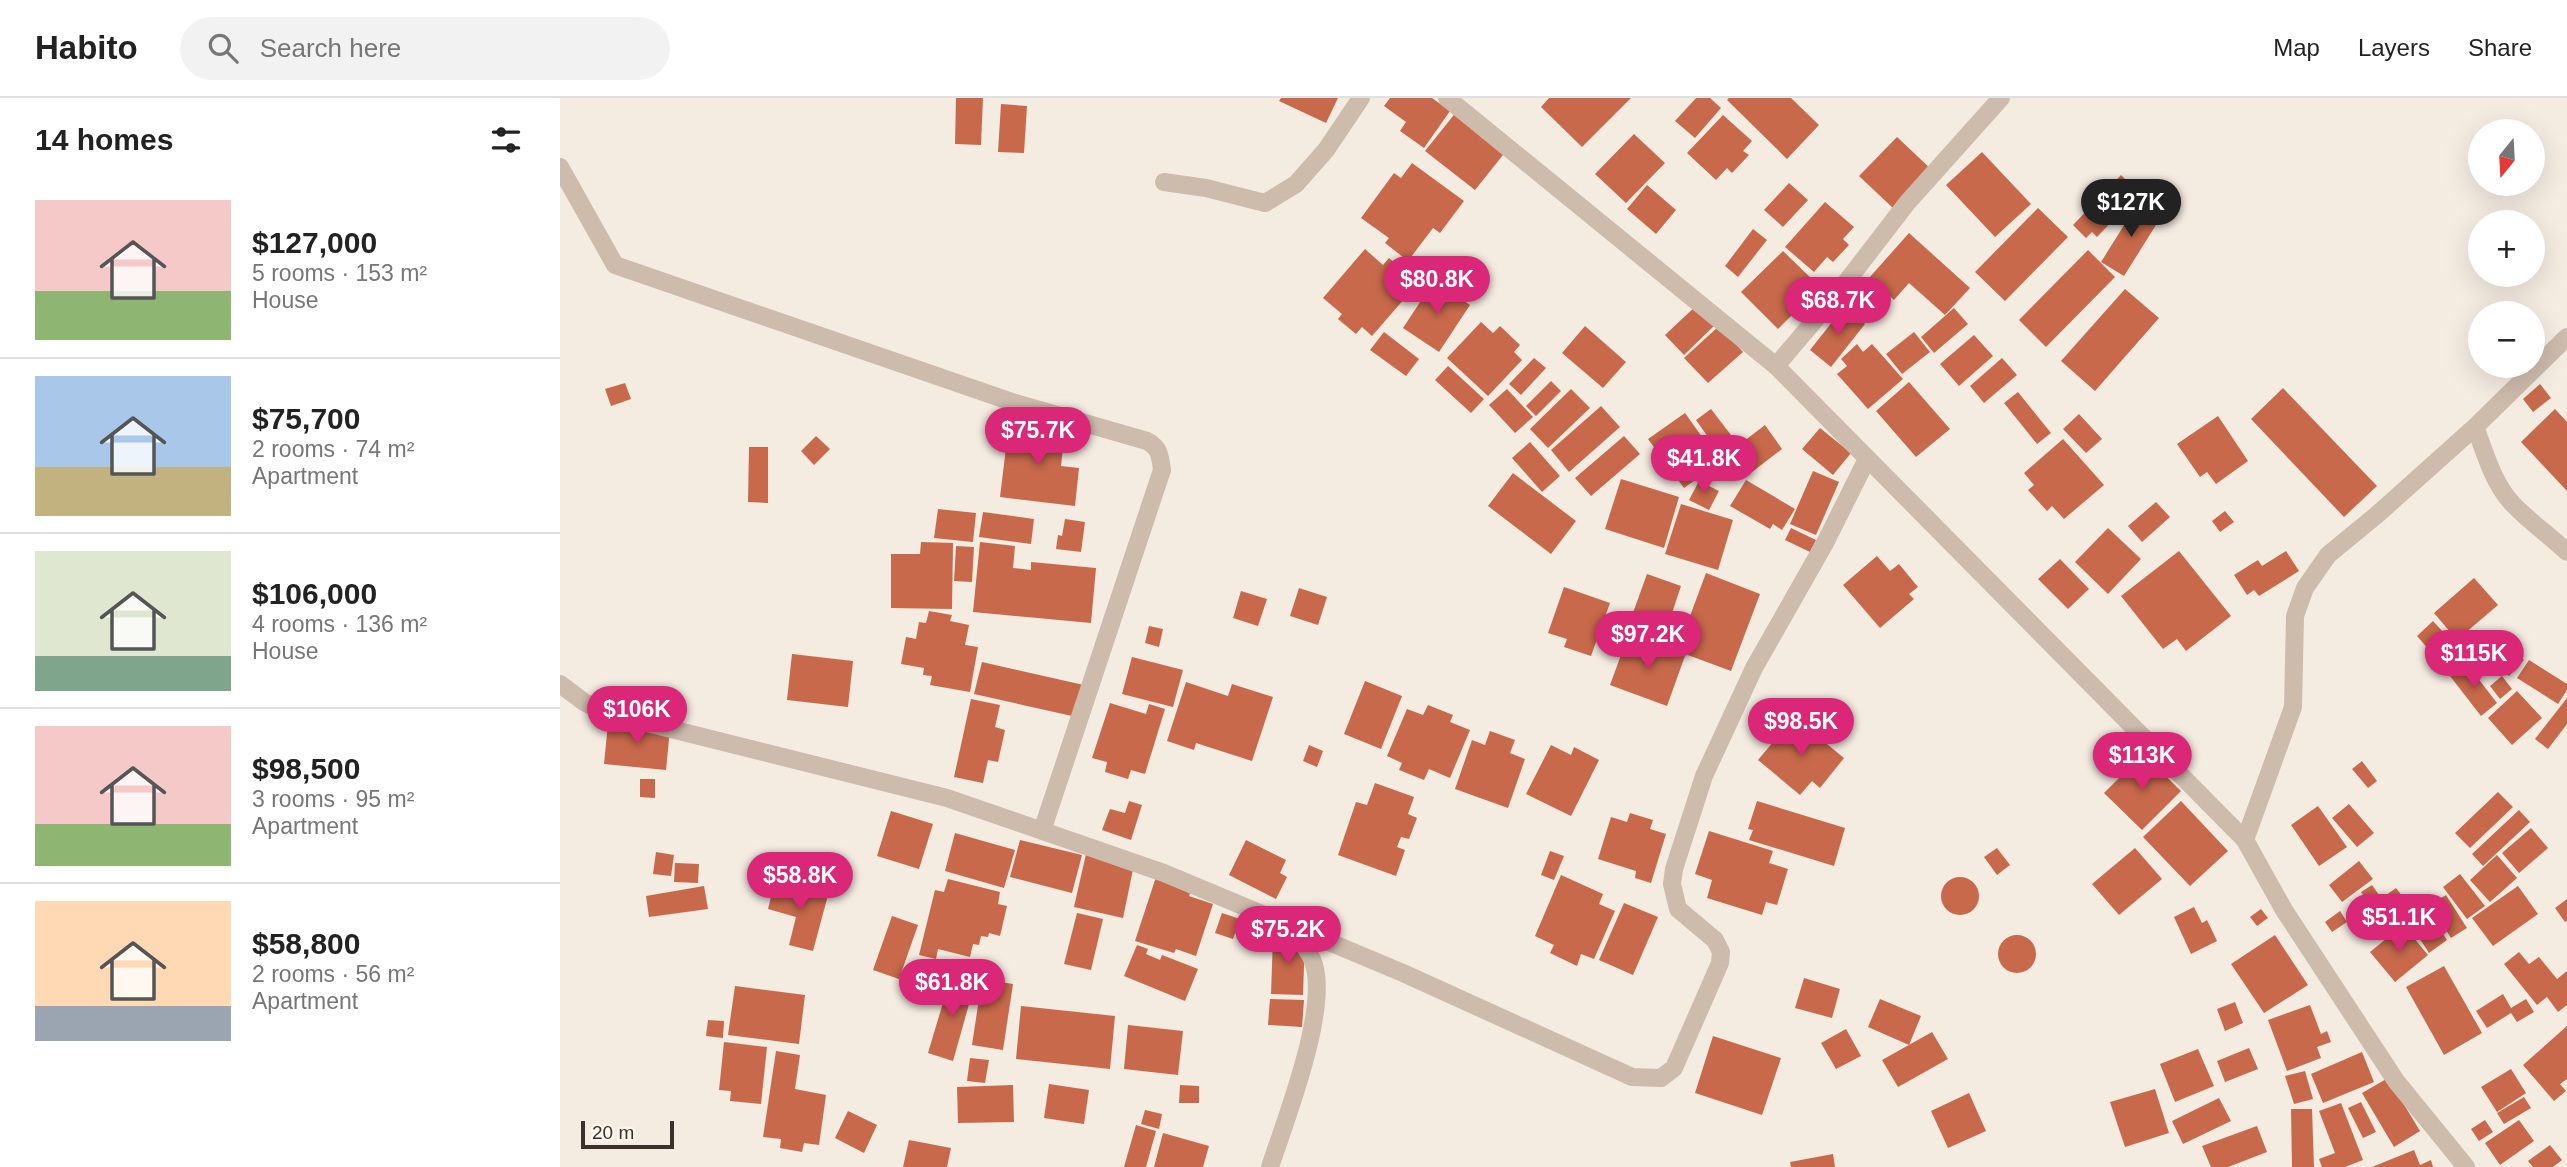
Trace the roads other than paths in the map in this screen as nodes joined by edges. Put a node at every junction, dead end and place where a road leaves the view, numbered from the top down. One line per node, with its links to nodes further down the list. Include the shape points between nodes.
1 (1361, 98): 5 (street, via 1296,184 1265,203)
2 (1447, 98): 7 (street)
3 (2001, 98): 7 (street, via 1908,203)
4 (560, 167): 12 (street, via 615,265 1015,403 1156,446 1162,470)
5 (1164, 182)
6 (2567, 337): 8 (street)
7 (1776, 366): 9 (street)
8 (2475, 427): 10 (street, via 2508,499); 13 (street, via 2328,555 2305,588 2295,616 2293,707)
9 (1867, 459): 13 (street); 14 (street, via 1754,668 1704,776 1674,869 1678,909 1715,940 1721,951 1720,963 1669,1074 1649,1080 1632,1077)
10 (2567, 552)
11 (560, 684): 12 (street, via 603,712 947,798)
12 (1042, 831): 14 (street, via 1164,873)
13 (2245, 840): 16 (street, via 2284,910 2396,1081)
14 (1287, 924): 15 (street, via 1312,960 1317,984 1309,1051)
15 (1270, 1167)
16 (2466, 1167)

